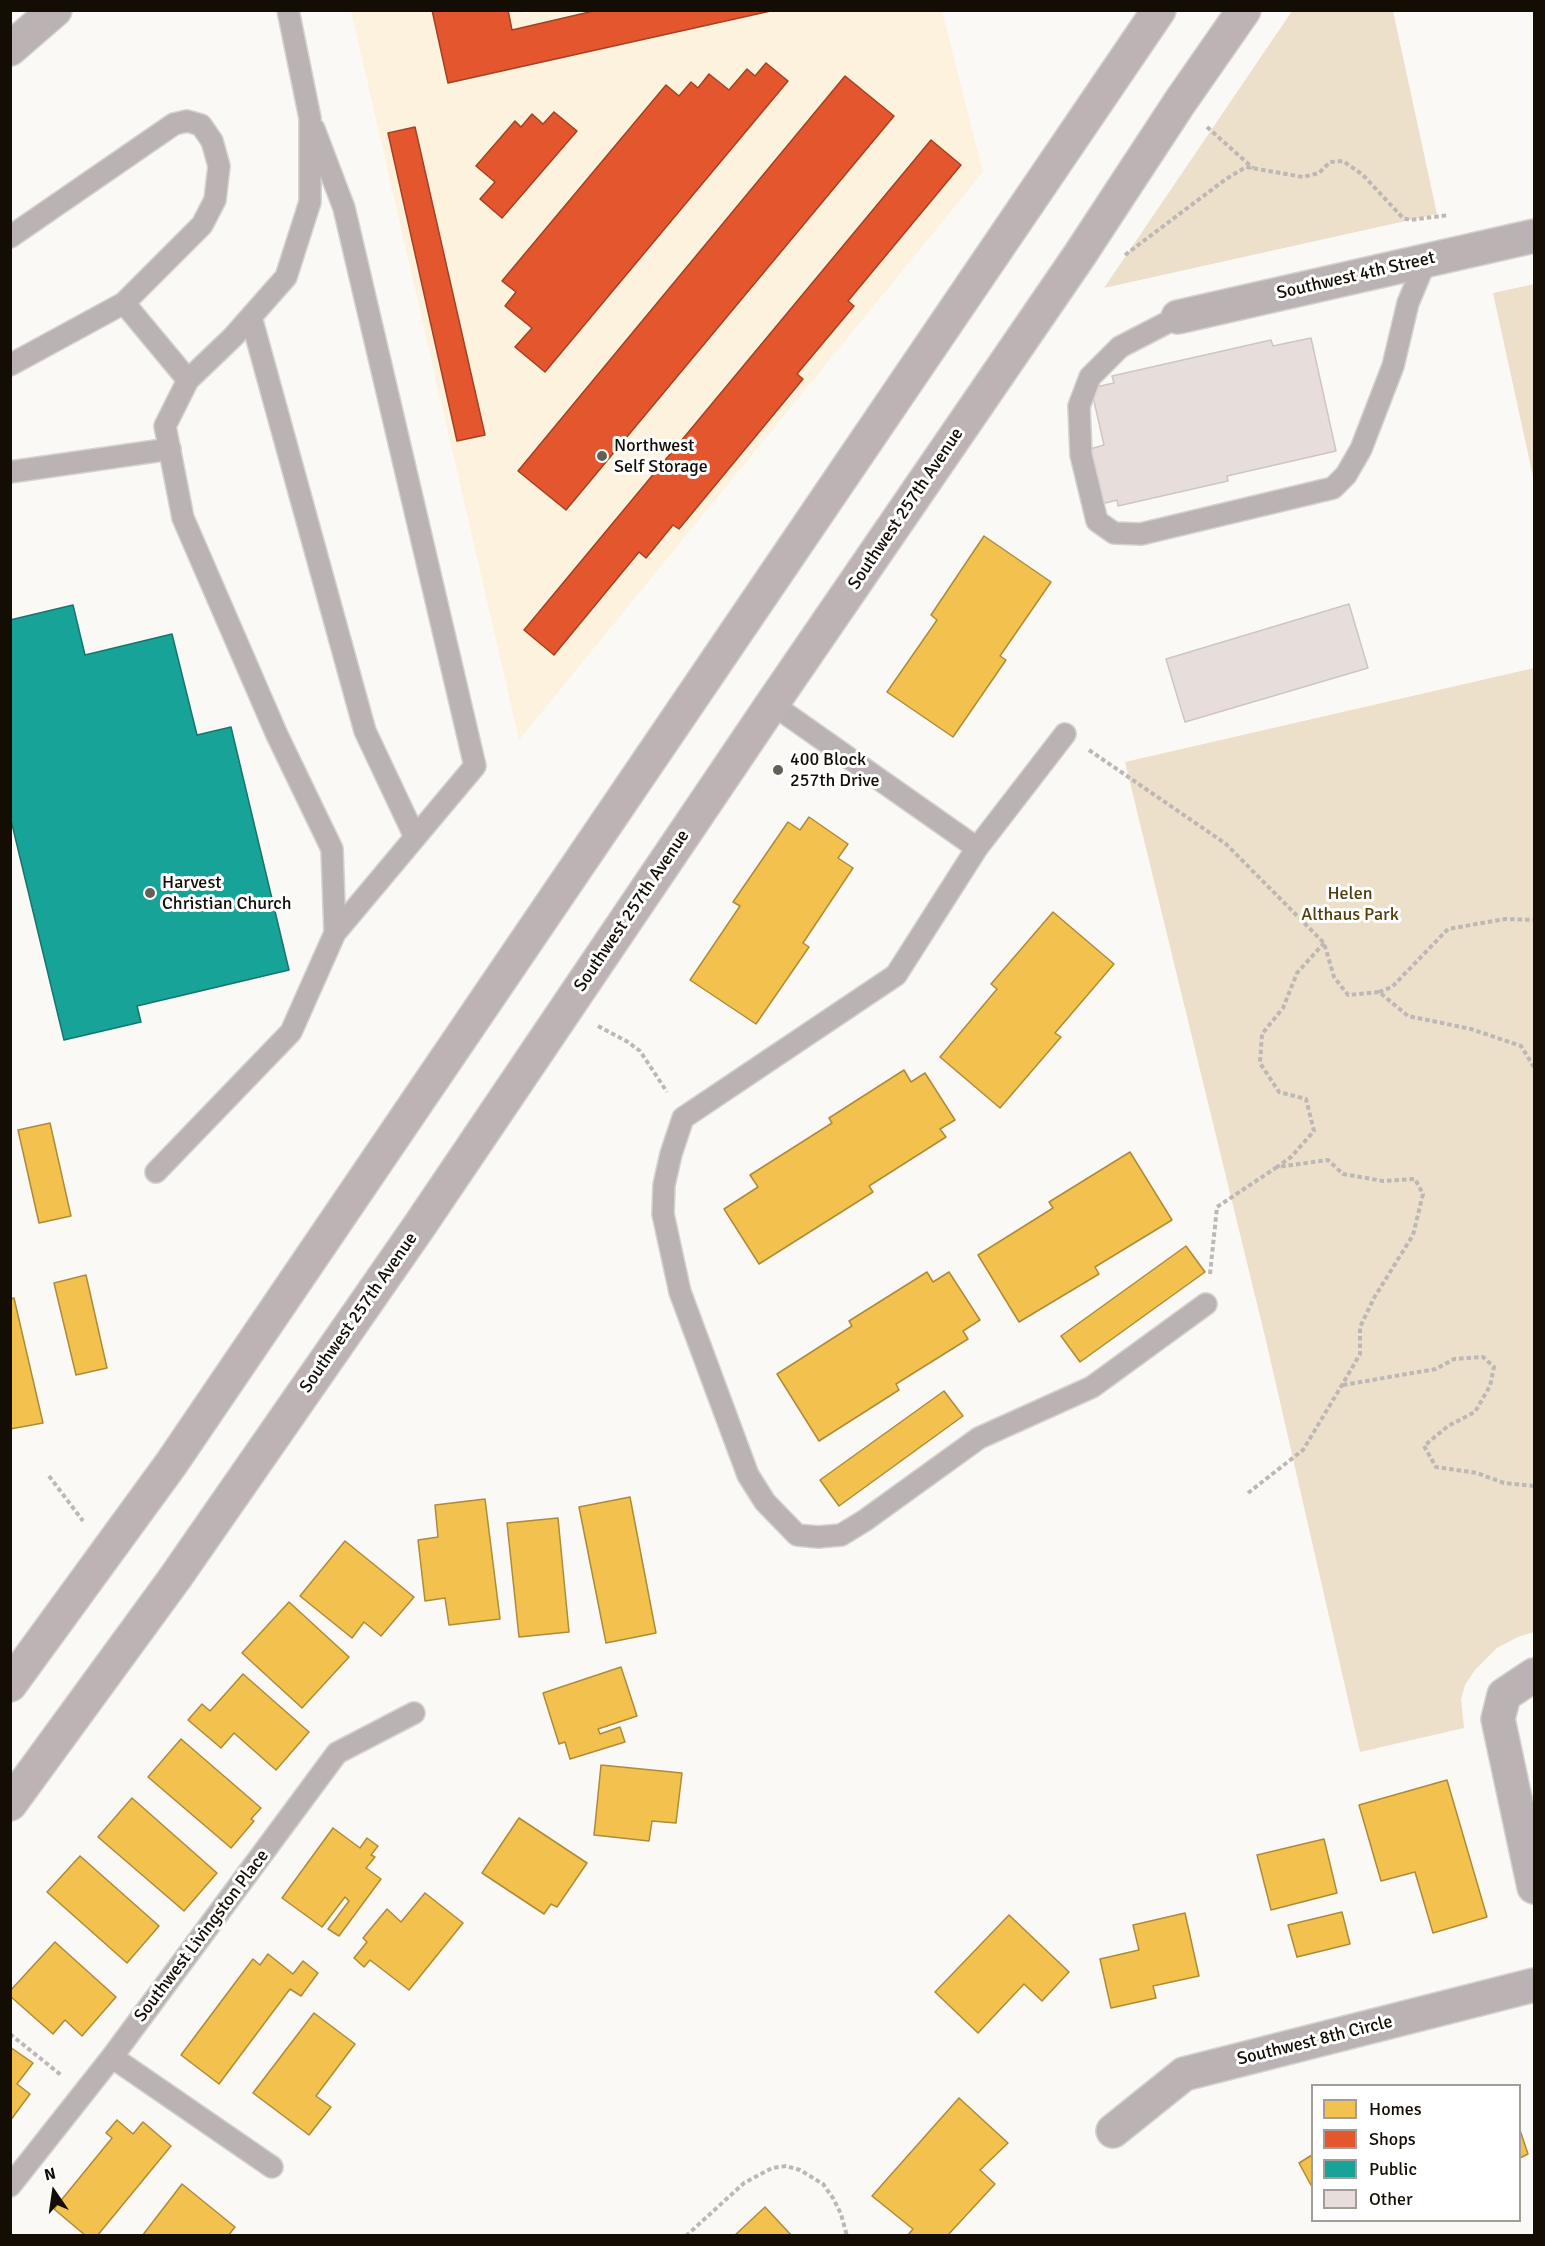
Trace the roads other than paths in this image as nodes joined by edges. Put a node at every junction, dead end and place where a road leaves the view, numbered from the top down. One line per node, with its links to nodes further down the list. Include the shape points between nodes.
1 (55, 10): 5 (street)
2 (288, 10): 6 (lane)
3 (1159, 10): 25 (main road, via 171,1464)
4 (1244, 10): 17 (main road, Southwest 257th Avenue)
5 (10, 49)
6 (310, 118): 11 (lane, via 310,202 286,277); 19 (lane, via 344,207 475,766)
7 (1534, 236): 9 (street, Southwest 4th Street)
8 (10, 237): 10 (lane, via 174,124 187,121 201,125 212,141 219,166 215,200 202,225)
9 (1426, 260): 12 (street, Southwest 4th Street); 12 (lane, via 1408,303 1393,366 1361,448 1346,475 1333,488 1141,534 1114,533 1097,521 1081,455 1079,406 1090,377 1120,347)
10 (124, 303): 13 (lane); 14 (lane)
11 (251, 317): 14 (lane); 19 (lane, via 365,731)
12 (1178, 317)
13 (10, 365)
14 (188, 380): 15 (lane, via 165,426)
15 (170, 449): 16 (lane); 21 (lane, via 183,518 277,735 332,849)
16 (10, 472)
17 (772, 704): 20 (lane); 27 (main road, Southwest 257th Avenue, via 420,1225 175,1578)
18 (1065, 734): 20 (lane)
19 (415, 837): 21 (lane)
20 (977, 848): 23 (lane, via 896,975 683,1118 671,1154 663,1214 680,1292 748,1475 765,1502 797,1535 841,1535 979,1438 1092,1387)
21 (335, 933): 22 (lane, via 291,1032)
22 (156, 1172)
23 (1206, 1304)
24 (1534, 1675): 28 (street, via 1504,1695 1498,1719)
25 (10, 1685)
26 (414, 1713): 30 (lane, Southwest Livingston Place, via 337,1753)
27 (10, 1804)
28 (1534, 1887)
29 (1534, 1985): 31 (street, Southwest 8th Circle, via 1184,2074)
30 (112, 2057): 32 (lane); 33 (lane, Southwest Livingston Place)
31 (1113, 2131)
32 (272, 2167)
33 (10, 2186)

